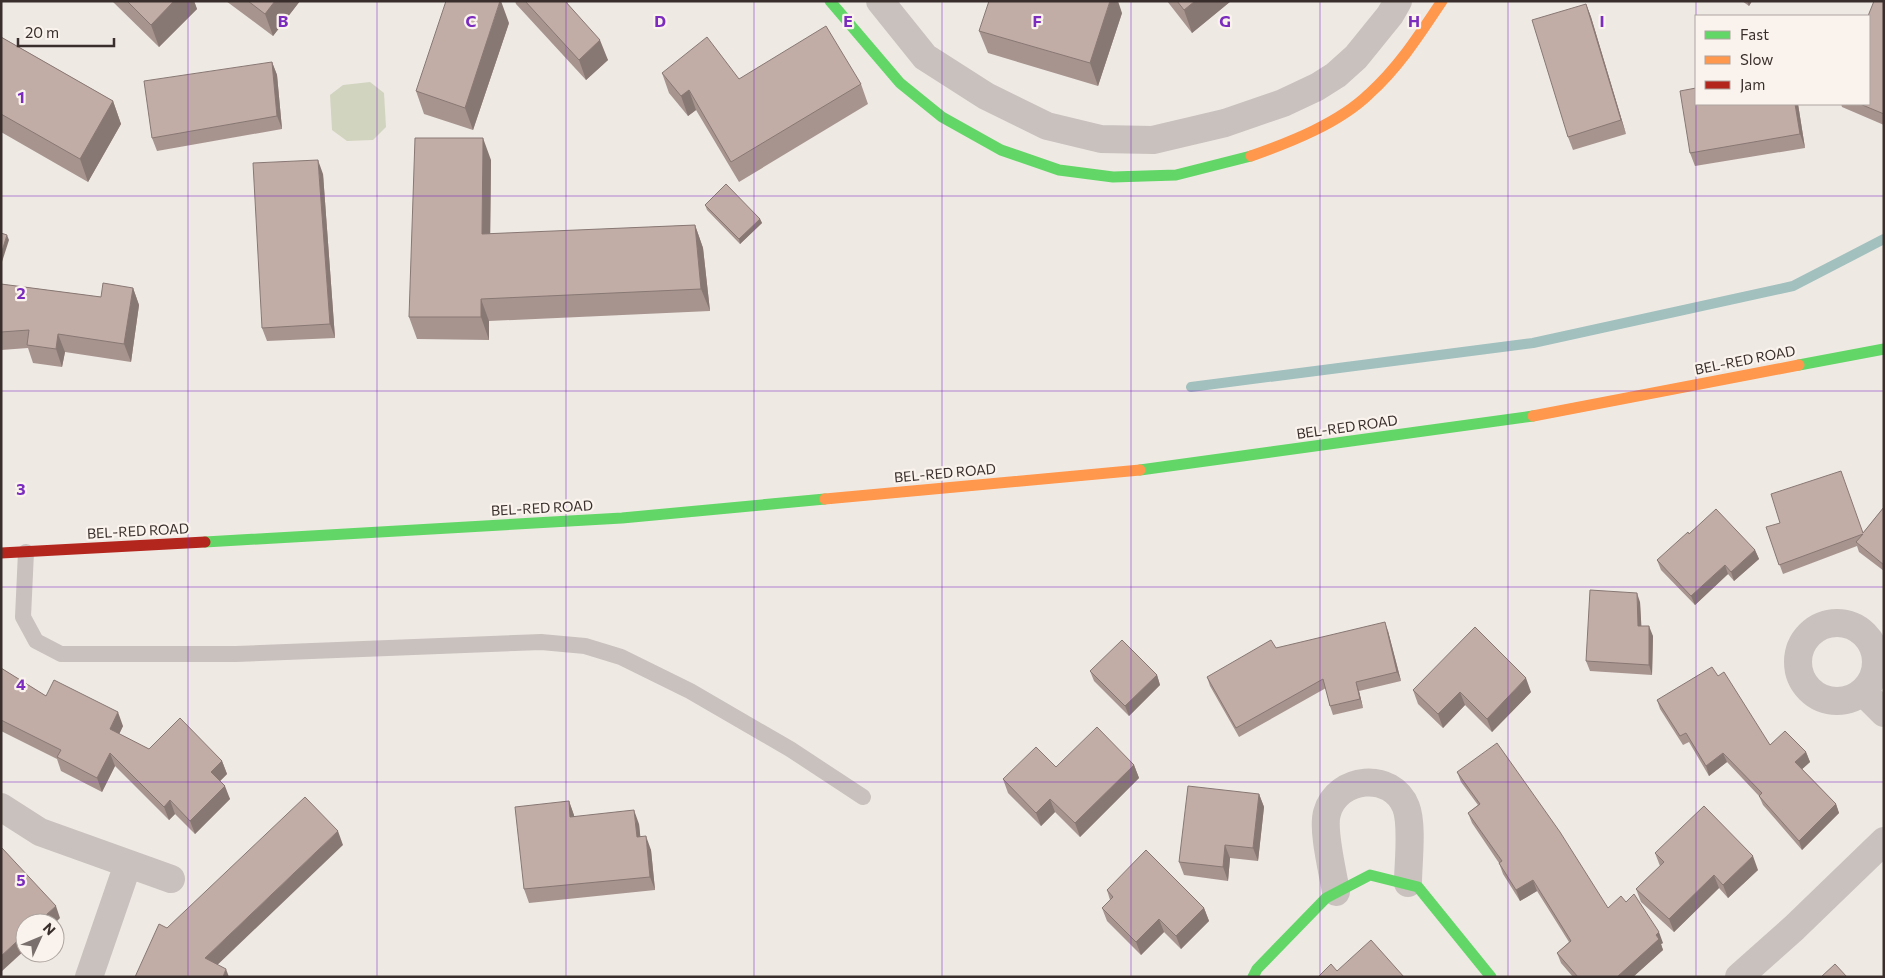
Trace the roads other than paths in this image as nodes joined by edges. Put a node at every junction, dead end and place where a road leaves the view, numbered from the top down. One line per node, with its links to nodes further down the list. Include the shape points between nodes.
1 (830, 1): 5 (main road)
2 (1398, 1): 4 (street, via 1356,57 1317,87 1283,103 1225,123 1153,140 1101,139 1047,126 986,96 925,57)
3 (1442, 1): 5 (main road, via 1400,60 1369,95 1334,120 1271,149 1176,175 1113,177 1059,170 1001,150 942,117 907,89)
4 (883, 2): 5 (street)
5 (856, 31)
6 (1884, 349): 7 (main road, BEL-RED ROAD, via 1531,416 1166,468 622,518)
7 (26, 552): 8 (main road, BEL-RED ROAD); 11 (lane, via 23,617 36,641 61,654 236,654 541,642 585,646 621,657 690,691)
8 (1, 553)
9 (1863, 692): 10 (street)
10 (1884, 714)
11 (864, 797)
12 (1, 807): 14 (street, via 40,832)
13 (1884, 842): 21 (street)
14 (128, 864): 15 (street); 18 (street)
15 (171, 879)
16 (1408, 884): 17 (main road, via 1370,874); 17 (street, via 1409,816 1405,805 1389,788 1366,782 1353,784 1342,791 1327,813); 20 (main road, via 1418,886)
17 (1336, 892): 19 (main road, via 1326,898)
18 (89, 977)
19 (1253, 977)
20 (1491, 977)
21 (1739, 977)

